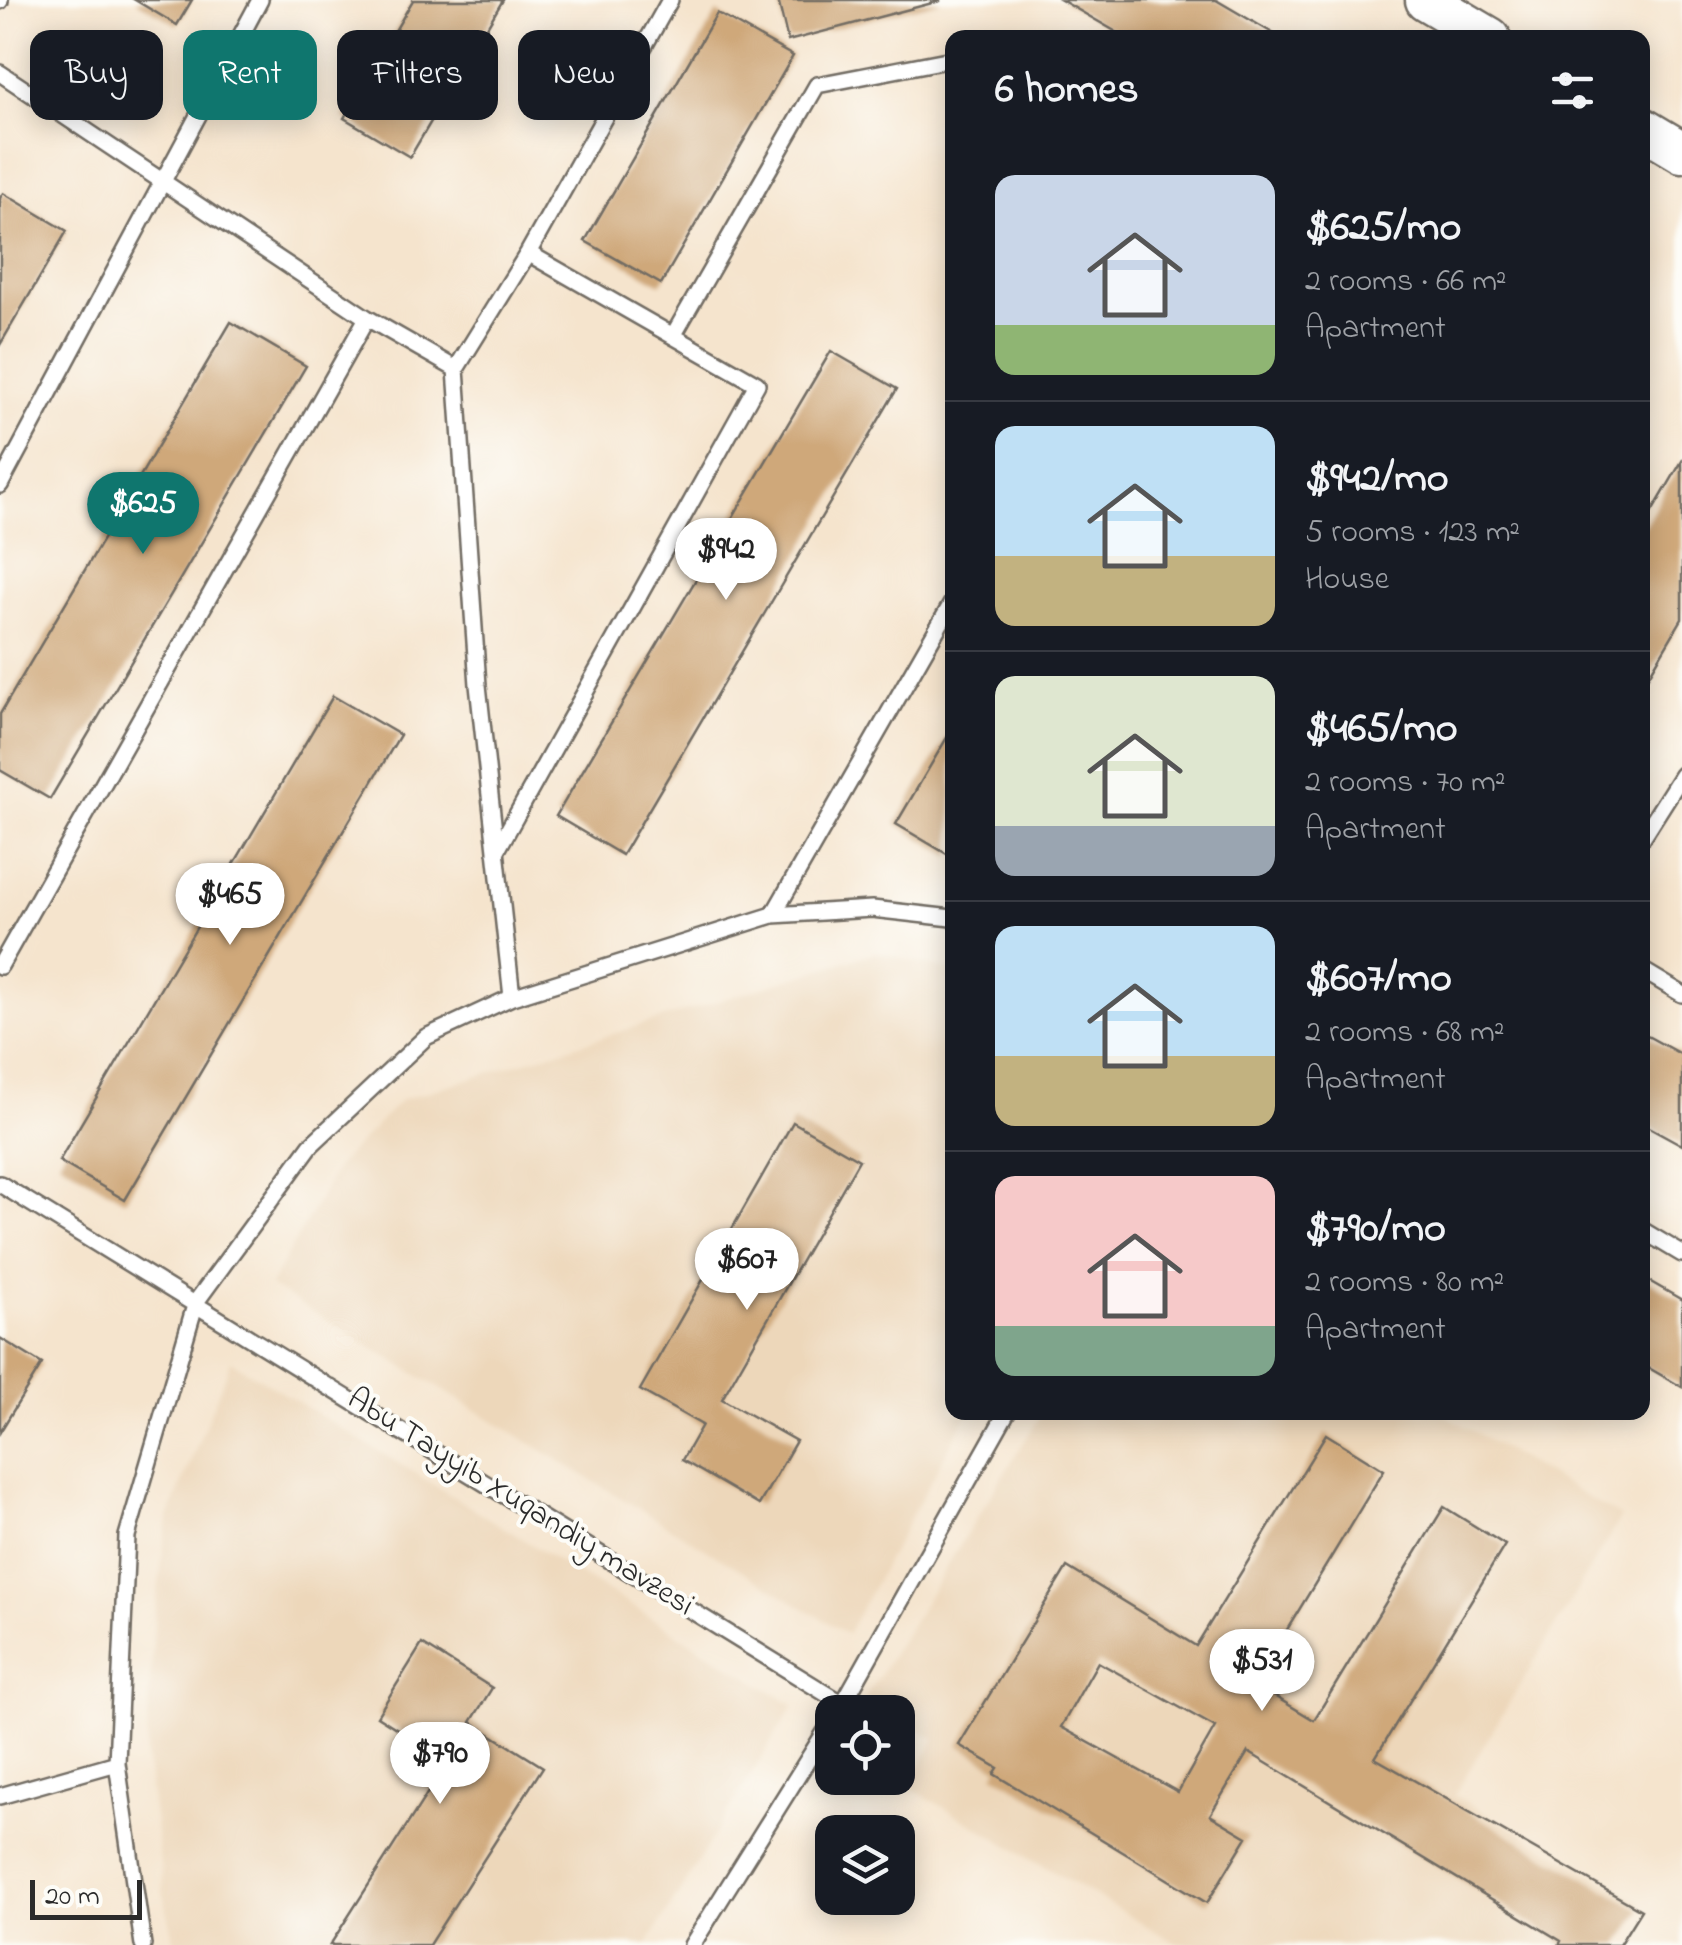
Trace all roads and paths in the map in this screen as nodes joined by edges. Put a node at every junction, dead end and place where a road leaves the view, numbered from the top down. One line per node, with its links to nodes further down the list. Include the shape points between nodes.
1 (260, 0): 9 (lane)
2 (670, 0): 10 (lane)
3 (1426, 0): 4 (street)
4 (1477, 30)
5 (945, 60): 12 (lane, via 817,84)
6 (0, 73): 9 (lane)
7 (1650, 133): 8 (street)
8 (1682, 152)
9 (164, 181): 11 (lane); 14 (lane)
10 (528, 253): 12 (lane); 13 (lane)
11 (367, 318): 13 (lane); 21 (lane)
12 (672, 336): 18 (lane, via 757,384)
13 (456, 369): 18 (lane)
14 (0, 485)
15 (945, 615): 19 (lane)
16 (1682, 775): 17 (lane)
17 (1650, 825)
18 (496, 852): 24 (lane)
19 (773, 915): 20 (lane, via 872,909); 24 (lane)
20 (945, 917)
21 (0, 966)
22 (1650, 975): 23 (lane)
23 (1682, 994)
24 (512, 997): 28 (lane, via 426,1038 312,1145)
25 (0, 1184): 28 (lane, Abu Tayyib Xuqandiy mavzesi)
26 (1650, 1235): 27 (lane)
27 (1682, 1254)
28 (196, 1302): 30 (lane, Abu Tayyib Xuqandiy mavzesi); 33 (lane, via 128,1536)
29 (1003, 1420): 31 (lane)
30 (820, 1695)
31 (848, 1695)
32 (815, 1748): 36 (lane)
33 (118, 1764): 34 (lane); 35 (lane)
34 (0, 1796)
35 (143, 1945)
36 (692, 1945)

